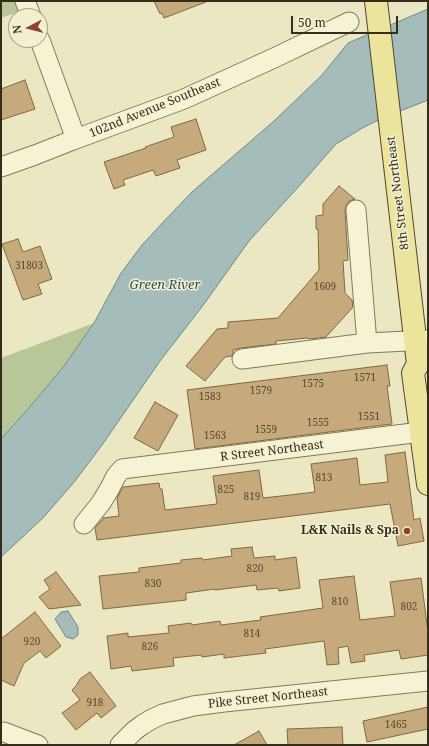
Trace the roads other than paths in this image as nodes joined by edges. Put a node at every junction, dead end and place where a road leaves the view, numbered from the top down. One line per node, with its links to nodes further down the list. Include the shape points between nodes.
1 (376, 1): 7 (main road, 8th Street Northeast, via 395,166)
2 (349, 22): 4 (street, 102nd Avenue Southeast, via 184,99)
3 (43, 48): 4 (street)
4 (76, 139): 5 (street, 102nd Avenue Southeast)
5 (1, 167)
6 (356, 210): 8 (street)
7 (422, 340): 8 (street); 10 (main road, 8th Street Northeast)
8 (367, 343): 9 (street)
9 (242, 360)
10 (418, 364): 11 (main road, 8th Street Northeast, via 425,370); 12 (main road, 8th Street Northeast, via 413,373)
11 (428, 392)
12 (421, 432): 13 (main road, 8th Street Northeast); 15 (street, R Street Northeast, via 122,469 101,503)
13 (426, 460): 14 (main road, 8th Street Northeast)
14 (428, 484)
15 (84, 524)
16 (428, 681): 19 (street, Pike Street Northeast, via 192,706 152,719 134,731)
17 (4, 732): 18 (street)
18 (38, 745)
19 (120, 745)

